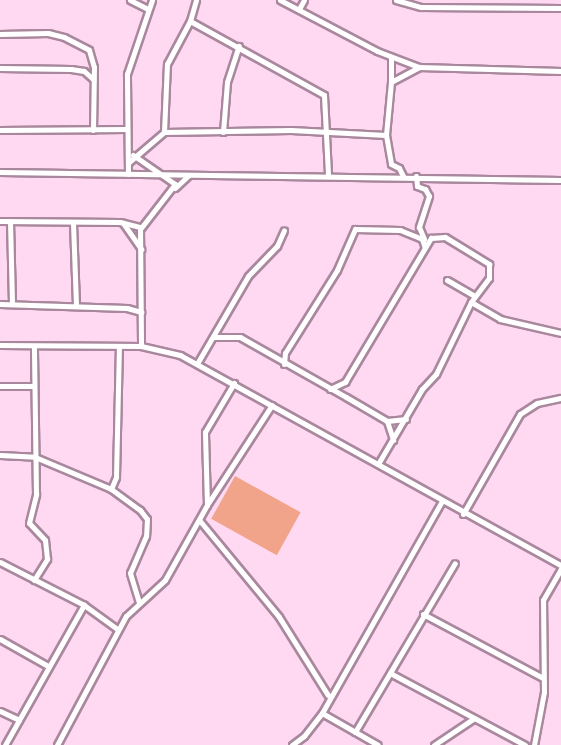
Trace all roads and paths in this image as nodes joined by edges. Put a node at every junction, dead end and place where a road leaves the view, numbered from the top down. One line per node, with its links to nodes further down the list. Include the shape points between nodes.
1 (130, 0): 8 (street)
2 (152, 0): 8 (street)
3 (196, 0): 10 (street)
4 (280, 0): 9 (street)
5 (304, 0): 9 (street)
6 (396, 0): 7 (street, via 420,7)
7 (561, 8)
8 (148, 9): 19 (street, via 127,74)
9 (299, 9): 13 (street)
10 (190, 21): 12 (street); 23 (street, via 167,64)
11 (0, 34): 17 (street, via 64,37 93,54)
12 (239, 46): 22 (street, via 320,90 324,95); 24 (street, via 227,82)
13 (391, 57): 14 (street); 18 (street)
14 (419, 67): 16 (street); 18 (street)
15 (0, 68): 17 (street, via 71,69 84,71)
16 (561, 71)
17 (94, 80): 21 (street)
18 (391, 82): 25 (street)
19 (127, 129): 21 (street); 26 (street)
20 (0, 130): 21 (street)
21 (93, 130)
22 (323, 131): 24 (street); 25 (street); 33 (street)
23 (164, 132): 24 (street); 27 (street)
24 (223, 132)
25 (386, 135): 34 (street, via 391,164)
26 (129, 149): 27 (street); 28 (street)
27 (135, 157): 28 (street); 31 (street)
28 (129, 162): 30 (street)
29 (0, 172): 30 (street)
30 (128, 174): 31 (street)
31 (163, 175): 32 (street); 37 (street, via 174,181)
32 (189, 175): 33 (street); 37 (street)
33 (328, 175): 34 (street)
34 (403, 176): 35 (street)
35 (416, 176): 36 (street); 45 (street, via 417,186 429,196 419,227)
36 (561, 180)
37 (175, 188): 42 (street)
38 (0, 221): 39 (street)
39 (10, 221): 40 (street); 52 (street)
40 (73, 223): 41 (street); 53 (street)
41 (123, 223): 42 (street, via 135,223); 47 (street)
42 (141, 228): 47 (street)
43 (284, 230): 56 (street, via 277,246 248,276)
44 (431, 238): 45 (street); 46 (street); 49 (street, via 446,237 489,264 492,274)
45 (422, 239): 46 (street); 61 (street, via 391,229 355,229 337,270)
46 (425, 249): 66 (street)
47 (143, 253): 54 (street)
48 (447, 280): 49 (street)
49 (475, 296): 50 (street)
50 (471, 302): 55 (street, via 500,319); 73 (street, via 436,374 422,389)
51 (0, 304): 52 (street)
52 (12, 304): 53 (street)
53 (76, 306): 54 (street)
54 (141, 312): 60 (street)
55 (561, 333)
56 (213, 337): 62 (street, via 240,337); 63 (street)
57 (0, 345): 58 (street)
58 (34, 346): 59 (street); 68 (street)
59 (119, 346): 60 (street); 79 (street, via 116,477)
60 (141, 346): 63 (street)
61 (285, 353): 62 (street); 64 (street)
62 (273, 356): 64 (street)
63 (198, 363): 65 (street)
64 (284, 363): 69 (street)
65 (234, 382): 72 (street); 81 (street, via 205,432)
66 (345, 382): 69 (street); 70 (street)
67 (0, 386): 68 (street)
68 (34, 386): 77 (street)
69 (330, 389): 70 (street)
70 (346, 397): 74 (street)
71 (561, 398): 82 (street, via 537,403 520,414)
72 (272, 405): 78 (street); 81 (street)
73 (407, 418): 74 (street); 75 (street)
74 (387, 421): 75 (street)
75 (393, 441): 78 (street)
76 (0, 454): 77 (street)
77 (35, 457): 79 (street); 87 (street, via 36,494 29,523 45,540 46,559)
78 (378, 464): 80 (street)
79 (111, 489): 88 (street, via 132,502 147,519 146,536 130,573)
80 (442, 501): 82 (street); 96 (street)
81 (207, 505): 83 (street)
82 (463, 514): 86 (street)
83 (200, 521): 88 (street, via 165,580); 96 (street, via 279,617)
84 (0, 562): 87 (street)
85 (455, 563): 90 (street)
86 (561, 567): 95 (street, via 543,600)
87 (34, 580): 89 (street)
88 (139, 603): 91 (street)
89 (84, 605): 91 (street); 93 (street)
90 (423, 614): 94 (street); 95 (street)
91 (117, 629): 103 (street)
92 (0, 639): 93 (street)
93 (48, 666): 100 (street)
94 (390, 673): 99 (street); 101 (street)
95 (543, 678): 108 (street, via 543,705)
96 (328, 695): 98 (street)
97 (0, 711): 100 (street)
98 (322, 713): 101 (street); 104 (street)
99 (473, 719): 106 (street); 107 (street)
100 (19, 720): 102 (street)
101 (356, 732): 105 (street)
102 (5, 745)
103 (57, 745)
104 (292, 745)
105 (378, 745)
106 (434, 745)
107 (525, 745)
108 (534, 745)

